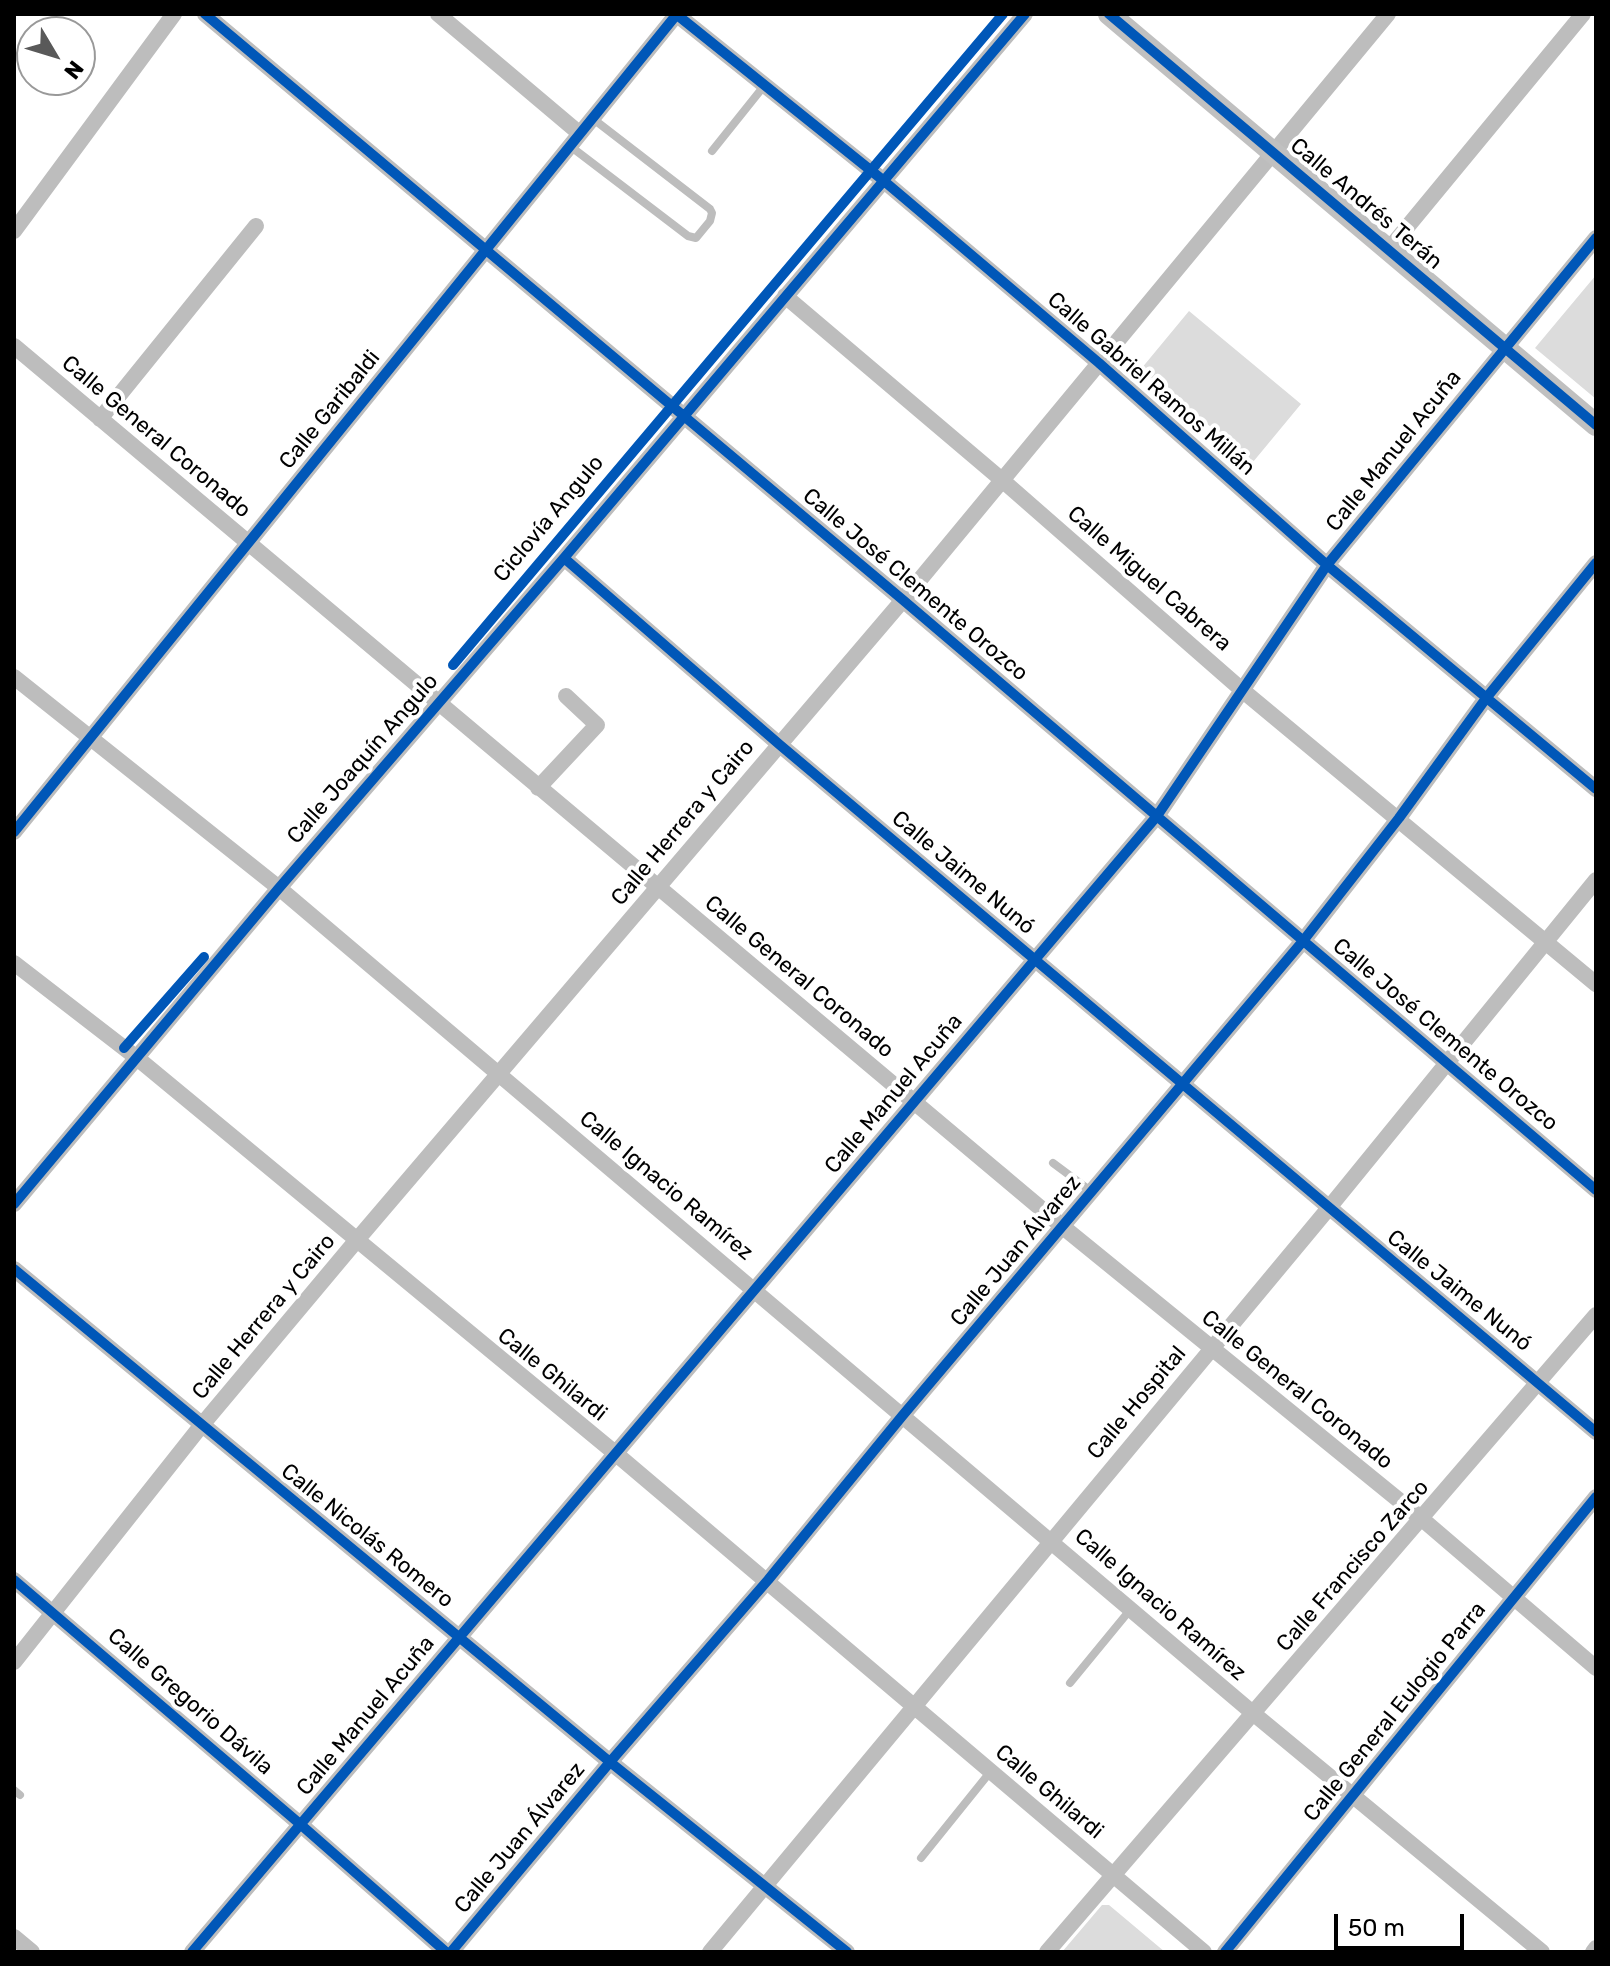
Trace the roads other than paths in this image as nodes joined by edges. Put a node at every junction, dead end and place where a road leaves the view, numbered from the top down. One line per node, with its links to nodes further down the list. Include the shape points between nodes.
1 (174, 14): 16 (street)
2 (205, 14): 19 (street, Calle José Clemente Orozco)
3 (438, 14): 11 (street)
4 (677, 14): 9 (street, Calle Gabriel Ramos Millán); 10 (street, Calle Garibaldi)
5 (1025, 14): 14 (street, Calle Joaquín Angulo)
6 (1109, 14): 13 (street, Calle Andrés Terán)
7 (1388, 14): 13 (street, Calle Herrera y Cairo)
8 (1583, 14): 18 (street)
9 (765, 85): 12 (lane); 14 (street, Calle Gabriel Ramos Millán)
10 (592, 118): 11 (street, Calle Garibaldi); 11 (lane, via 710,209 705,228 696,238 688,236)
11 (574, 140): 19 (street, Calle Garibaldi)
12 (712, 151)
13 (1274, 152): 18 (street, Calle Andrés Terán); 24 (street, Calle Herrera y Cairo)
14 (884, 181): 21 (street, Calle Joaquín Angulo); 24 (street, Calle Gabriel Ramos Millán)
15 (256, 226): 26 (street)
16 (14, 231)
17 (1596, 238): 20 (street, Calle Manuel Acuña)
18 (1389, 249): 23 (street, Calle Andrés Terán)
19 (486, 250): 25 (street, Calle José Clemente Orozco); 29 (street, Calle Garibaldi)
20 (1590, 259): 23 (street, Calle Manuel Acuña)
21 (785, 296): 25 (street, Calle Joaquín Angulo); 28 (street, Calle Miguel Cabrera)
22 (14, 346): 26 (street, Calle General Coronado)
23 (1504, 347): 27 (street, Calle Andrés Terán); 32 (street, Calle Manuel Acuña)
24 (1099, 363): 28 (street, Calle Herrera y Cairo); 32 (street, Calle Gabriel Ramos Millán)
25 (684, 416): 30 (street, Calle Joaquín Angulo); 33 (street, Calle José Clemente Orozco)
26 (100, 419): 29 (street, Calle General Coronado)
27 (1596, 425)
28 (1002, 480): 33 (street, Calle Herrera y Cairo); 35 (street, Calle Miguel Cabrera)
29 (248, 544): 38 (street, Calle General Coronado); 39 (street, Calle Garibaldi)
30 (564, 558): 38 (street, Calle Joaquín Angulo); 40 (street, Calle Jaime Nunó)
31 (1596, 563): 37 (street, Calle Juan Álvarez)
32 (1327, 565): 35 (street, Calle Manuel Acuña); 37 (street, Calle Gabriel Ramos Millán)
33 (903, 600): 40 (street, Calle Herrera y Cairo); 43 (street, Calle José Clemente Orozco)
34 (14, 677): 39 (street, Calle Ignacio Ramírez)
35 (1242, 690): 43 (street, Calle Manuel Acuña); 44 (street, Calle Miguel Cabrera)
36 (566, 696): 41 (street, via 597,725)
37 (1487, 697): 42 (street, Calle Gabriel Ramos Millán); 44 (street, Calle Juan Álvarez)
38 (437, 703): 41 (street, Calle General Coronado); 47 (street, Calle Joaquín Angulo)
39 (90, 738): 45 (street, Calle Garibaldi); 47 (street, Calle Ignacio Ramírez)
40 (780, 745): 48 (street, Calle Herrera y Cairo); 51 (street, Calle Jaime Nunó)
41 (538, 788): 48 (street, Calle General Coronado)
42 (1596, 789)
43 (1157, 816): 50 (street, Calle José Clemente Orozco); 51 (street, Calle Manuel Acuña)
44 (1399, 818): 49 (street, Calle Miguel Cabrera); 50 (street, Calle Juan Álvarez)
45 (14, 832)
46 (1596, 880): 49 (street, Calle Hospital)
47 (279, 888): 54 (street, Calle Joaquín Angulo); 56 (street, Calle Ignacio Ramírez)
48 (657, 888): 56 (street, Calle Herrera y Cairo); 58 (street, Calle General Coronado)
49 (1545, 940): 53 (street, Calle Miguel Cabrera); 55 (street, Calle Hospital)
50 (1303, 941): 55 (street, Calle José Clemente Orozco); 57 (street, Calle Juan Álvarez)
51 (1035, 960): 57 (street, Calle Jaime Nunó); 58 (street, Calle Manuel Acuña)
52 (14, 963): 54 (street, Calle Ghilardi)
53 (1596, 984)
54 (137, 1058): 62 (street, Calle Joaquín Angulo); 65 (street, Calle Ghilardi)
55 (1447, 1062): 60 (street, Calle José Clemente Orozco); 63 (street, Calle Hospital)
56 (500, 1075): 65 (street, Calle Herrera y Cairo); 67 (street, Calle Ignacio Ramírez)
57 (1183, 1085): 61 (street, Calle Juan Álvarez); 63 (street, Calle Jaime Nunó)
58 (914, 1102): 64 (street, Calle General Coronado); 67 (street, Calle Manuel Acuña)
59 (1053, 1163): 61 (lane)
60 (1596, 1190)
61 (1092, 1193): 64 (street, Calle Juan Álvarez)
62 (14, 1204)
63 (1328, 1209): 69 (street, Calle Hospital); 70 (street, Calle Jaime Nunó)
64 (1063, 1227): 69 (street, Calle General Coronado); 71 (street, Calle Juan Álvarez)
65 (356, 1241): 72 (street, Calle Herrera y Cairo); 74 (street, Calle Ghilardi)
66 (14, 1269): 72 (street, Calle Nicolás Romero)
67 (755, 1289): 71 (street, Calle Ignacio Ramírez); 74 (street, Calle Manuel Acuña)
68 (1596, 1315): 70 (street, Calle Francisco Zarco)
69 (1211, 1350): 76 (street, Calle General Coronado); 77 (street, Calle Hospital)
70 (1538, 1382): 73 (street, Calle Jaime Nunó); 76 (street, Calle Francisco Zarco)
71 (903, 1415): 77 (street, Calle Ignacio Ramírez); 79 (street, Calle Juan Álvarez)
72 (201, 1426): 82 (street, Calle Herrera y Cairo); 83 (street, Calle Nicolás Romero)
73 (1596, 1432)
74 (615, 1453): 79 (street, Calle Ghilardi); 83 (street, Calle Manuel Acuña)
75 (1596, 1497): 80 (street, Calle General Eulogio Parra)
76 (1422, 1519): 80 (street, Calle General Coronado); 88 (street, Calle Francisco Zarco)
77 (1051, 1541): 81 (street, Calle Ignacio Ramírez); 87 (street, Calle Hospital)
78 (14, 1580): 82 (street, Calle Gregorio Dávila)
79 (768, 1580): 87 (street, Calle Ghilardi); 89 (street, Calle Juan Álvarez)
80 (1513, 1598): 85 (street, Calle General Coronado); 91 (street, Calle General Eulogio Parra)
81 (1130, 1609): 86 (lane); 88 (street, Calle Ignacio Ramírez)
82 (54, 1612): 84 (street, Calle Herrera y Cairo); 92 (street, Calle Gregorio Dávila)
83 (459, 1637): 89 (street, Calle Nicolás Romero); 92 (street, Calle Manuel Acuña)
84 (14, 1662)
85 (1596, 1668)
86 (1070, 1683)
87 (916, 1706): 90 (street, Calle Ghilardi); 95 (street, Calle Hospital)
88 (1254, 1714): 91 (street, Calle Ignacio Ramírez); 94 (street, Calle Francisco Zarco)
89 (610, 1762): 95 (street, Calle Nicolás Romero); 99 (street, Calle Juan Álvarez)
90 (992, 1770): 93 (lane); 94 (street, Calle Ghilardi)
91 (1355, 1796): 104 (street, Calle General Eulogio Parra); 105 (street, Calle Ignacio Ramírez)
92 (300, 1824): 98 (street, Calle Manuel Acuña); 99 (street, Calle Gregorio Dávila)
93 (921, 1858)
94 (1116, 1875): 102 (street, Calle Francisco Zarco); 103 (street, Calle Ghilardi)
95 (764, 1886): 100 (street, Calle Hospital); 101 (street, Calle Nicolás Romero)
96 (14, 1937): 97 (street)
97 (32, 1952)
98 (192, 1952)
99 (448, 1952)
100 (710, 1952)
101 (847, 1952)
102 (1047, 1952)
103 (1204, 1952)
104 (1225, 1952)
105 (1542, 1952)

